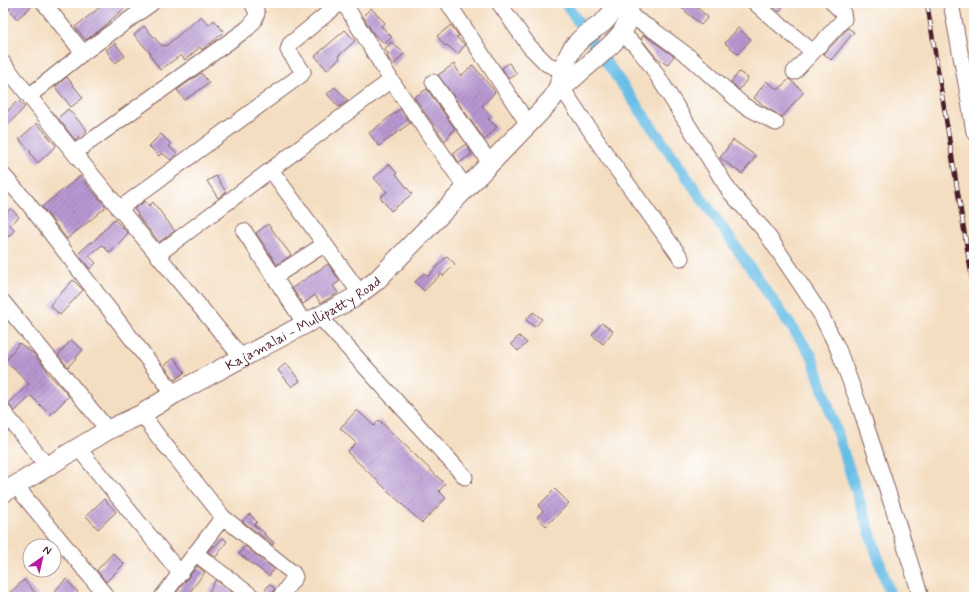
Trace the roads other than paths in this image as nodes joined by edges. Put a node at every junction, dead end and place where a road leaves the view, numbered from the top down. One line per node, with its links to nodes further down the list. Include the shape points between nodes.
1 (44, 3): 15 (street)
2 (152, 3): 11 (street)
3 (252, 3): 26 (street, via 257,13 248,28)
4 (340, 3): 31 (street, via 290,44 288,50 301,67 301,76)
5 (344, 3): 18 (street)
6 (448, 3): 24 (street)
7 (499, 3): 20 (street)
8 (755, 3): 14 (street)
9 (833, 3): 14 (street, via 843,13 844,19)
10 (951, 3): 21 (street)
11 (132, 9): 15 (street)
12 (616, 9): 13 (main road); 20 (main road, Kajamalai - Mullipatty Road, via 577,42); 23 (street, via 656,32 691,58 743,105)
13 (617, 40): 20 (main road, Kajamalai - Mullipatty Road); 56 (street, via 635,44 730,192 764,230 820,313 838,349 861,410)
14 (813, 52): 17 (street)
15 (83, 53): 22 (street)
16 (3, 62): 22 (street)
17 (794, 72)
18 (391, 80): 28 (street); 30 (street)
19 (433, 82): 27 (street)
20 (560, 84): 24 (main road, Kajamalai - Mullipatty Road); 35 (street, via 608,157)
21 (970, 93): 25 (street)
22 (29, 96): 26 (street)
23 (776, 123)
24 (528, 124): 27 (main road, Kajamalai - Mullipatty Road)
25 (974, 132)
26 (74, 153): 31 (street)
27 (490, 163): 30 (main road, Kajamalai - Mullipatty Road)
28 (271, 170): 33 (street); 34 (street)
29 (3, 175): 41 (street, via 27,202)
30 (466, 188): 37 (main road, Kajamalai - Mullipatty Road, via 376,281)
31 (119, 209): 34 (street)
32 (244, 231): 36 (street)
33 (325, 244): 36 (street); 37 (street)
34 (157, 255): 40 (street)
35 (681, 258)
36 (274, 277): 39 (street)
37 (360, 293): 39 (main road, Kajamalai - Mullipatty Road)
38 (3, 302): 44 (street)
39 (312, 320): 40 (main road, Kajamalai - Mullipatty Road); 47 (street)
40 (242, 358): 41 (main road, Kajamalai - Mullipatty Road)
41 (174, 394): 43 (main road, Kajamalai - Mullipatty Road)
42 (3, 411): 46 (street)
43 (142, 414): 44 (main road, Kajamalai - Mullipatty Road); 49 (street)
44 (108, 430): 45 (main road, Kajamalai - Mullipatty Road)
45 (78, 448): 46 (main road, Kajamalai - Mullipatty Road); 51 (street)
46 (47, 466): 48 (main road, Kajamalai - Mullipatty Road)
47 (465, 477)
48 (9, 489): 53 (street)
49 (223, 518): 50 (street); 55 (street, via 293,573 295,577)
50 (195, 553): 51 (street); 54 (street)
51 (180, 573): 52 (street)
52 (170, 594)
53 (107, 597)
54 (253, 597)
55 (280, 597)
56 (921, 597)

